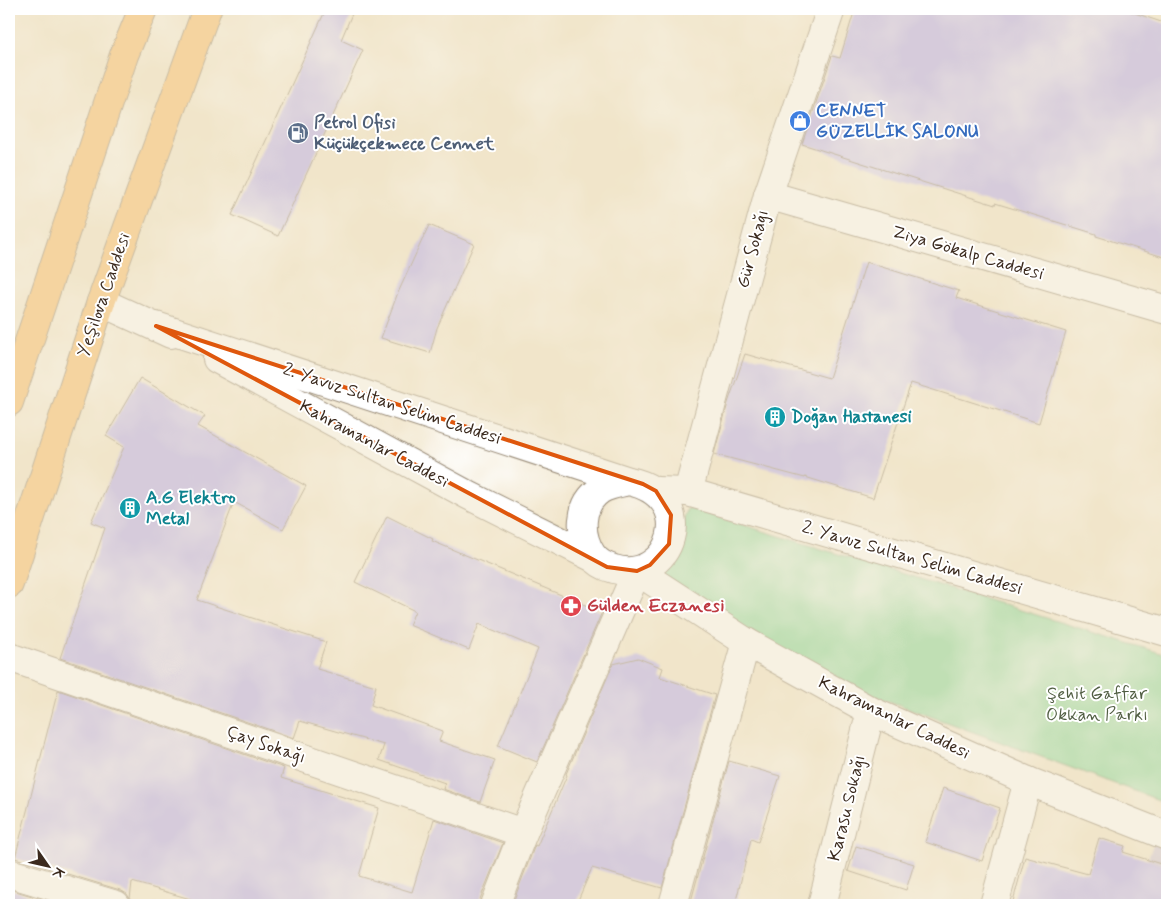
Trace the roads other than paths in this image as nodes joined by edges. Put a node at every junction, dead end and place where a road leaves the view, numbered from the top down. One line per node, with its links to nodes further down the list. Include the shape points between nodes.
1 (143, 9): 8 (main road, via 124,55)
2 (207, 9): 5 (main road, Yeşilova Caddesi)
3 (831, 9): 4 (street, Gür Sokağı)
4 (768, 195): 6 (street, Ziya Gökalp Caddesi); 11 (street, Gür Sokağı)
5 (101, 302): 7 (street); 14 (main road, Yeşilova Caddesi)
6 (1167, 310)
7 (156, 326): 9 (street, 2. Yavuz Sultan Selim Caddesi); 12 (street, Kahramanlar Caddesi, via 468,495)
8 (9, 402)
9 (629, 481): 10 (street); 12 (street, via 600,490 583,515 582,530)
10 (656, 491): 11 (street, 2. Yavuz Sultan Selim Caddesi); 13 (street, via 671,515 669,544 661,556)
11 (688, 492): 15 (street, 2. Yavuz Sultan Selim Caddesi)
12 (594, 558): 13 (street, via 607,567)
13 (637, 571): 16 (street, Kahramanlar Caddesi); 20 (street)
14 (9, 584)
15 (1167, 632)
16 (746, 642): 18 (street, Kahramanlar Caddesi); 25 (street)
17 (9, 657): 20 (street, Çay Sokağı)
18 (872, 711): 19 (street, Kahramanlar Caddesi); 26 (street, Karasu Sokağı)
19 (1028, 781): 21 (street, Kahramanlar Caddesi); 27 (street)
20 (523, 833): 24 (street)
21 (1167, 836)
22 (9, 873): 23 (street)
23 (116, 905)
24 (495, 905)
25 (673, 905)
26 (822, 905)
27 (994, 905)

